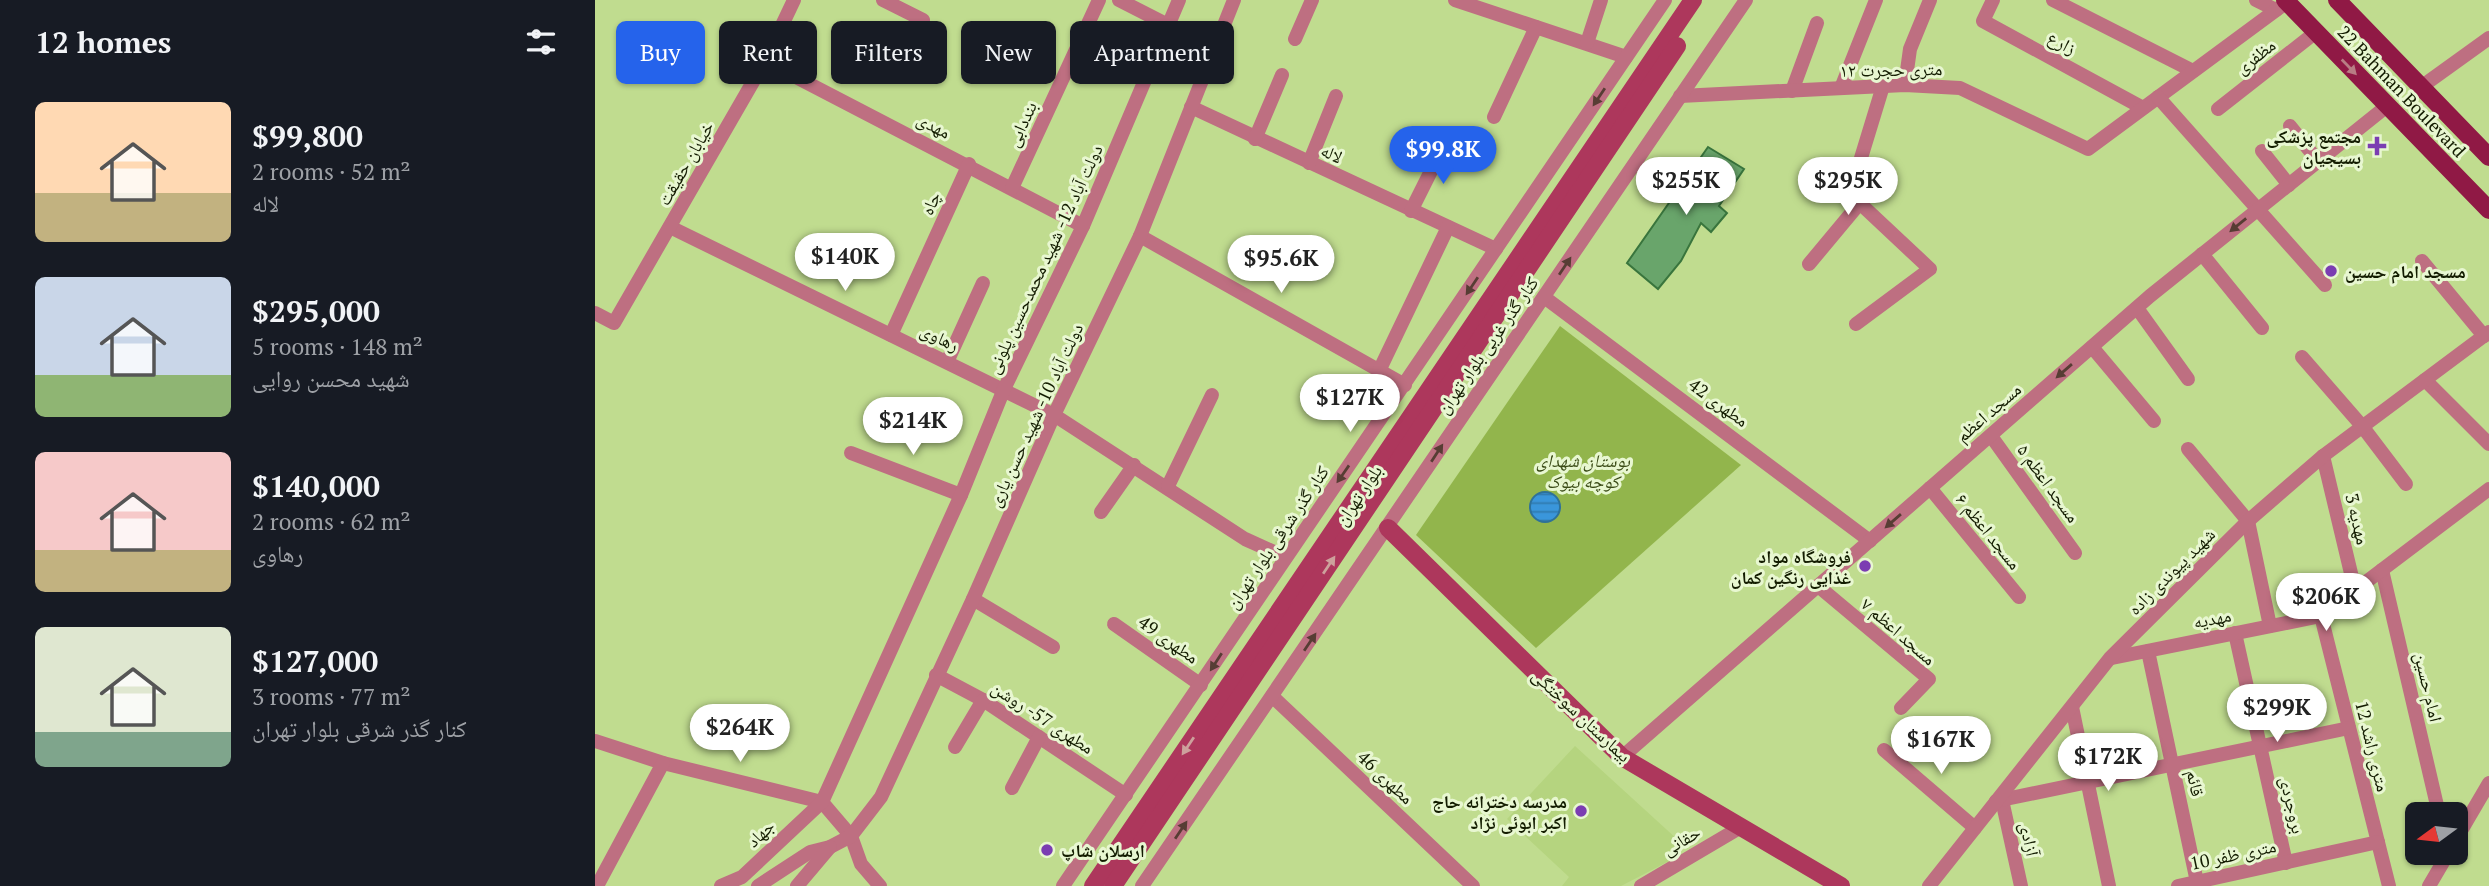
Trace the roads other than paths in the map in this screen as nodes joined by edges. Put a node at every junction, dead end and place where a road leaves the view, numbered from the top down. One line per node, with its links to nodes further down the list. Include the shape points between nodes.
1 (794, 0): 22 (street, خیابان حقیقت)
2 (883, 0): 21 (street)
3 (1099, 0): 59 (street, بنددابی)
4 (1119, 0): 23 (street)
5 (1179, 0): 24 (street, دولت آباد 12- شهید محمدحسین پلونی)
6 (1234, 0): 46 (street, دولت آباد 10- شهید حسن یاری)
7 (1312, 0): 29 (street)
8 (1455, 0): 26 (street)
9 (1601, 0): 30 (street)
10 (1665, 0): 31 (street, کنار گذر شرقی بلوار تهران)
11 (1693, 0): 159 (main road, بلوار تهران, one-way to 159)
12 (1707, 0): 160 (main road, بلوار تهران, one-way to 12)
13 (1746, 0): 43 (street, کنار گذر غربی بلوار تهران)
14 (1876, 0): 40 (street)
15 (1930, 0): 37 (street, via 1910,49)
16 (1993, 0): 47 (street, زارع, via 1983,22)
17 (2053, 0): 32 (street)
18 (2256, 0): 20 (street)
19 (2337, 0): 39 (main road, 22 Bahman Boulevard)
20 (2282, 4): 27 (main road, 22 Bahman Boulevard); 32 (street)
21 (923, 20)
22 (784, 21)
23 (1160, 21)
24 (1170, 21)
25 (1817, 23): 41 (street)
26 (1536, 27): 30 (street); 49 (street)
27 (2316, 32): 45 (main road, 22 Bahman Boulevard, one-way to 45); 48 (street, مظفری)
28 (2489, 37): 39 (street)
29 (1295, 39)
30 (1587, 44): 31 (street)
31 (1626, 57): 68 (street, کنار گذر شرقی بلوار تهران, one-way to 68)
32 (2193, 71): 44 (street)
33 (1282, 75): 51 (street)
34 (752, 84): 65 (street, خیابان حقیقت)
35 (811, 84): 57 (street, مهدی)
36 (1143, 84): 64 (street, دولت آباد 12- شهید محمدحسین پلونی)
37 (1905, 85): 38 (street, ۱۲ متری حجرت); 47 (street, ۱۲ متری حجرت, via 1960,88 2088,149)
38 (1883, 86): 40 (street, ۱۲ متری حجرت); 60 (street, via 1850,194)
39 (2421, 87): 54 (main road, 22 Bahman Boulevard)
40 (1841, 89): 41 (street, ۱۲ متری حجرت)
41 (1792, 91): 43 (street, ۱۲ متری حجرت)
42 (1336, 96): 56 (street)
43 (1681, 96): 74 (street, کنار گذر غربی بلوار تهران, one-way to 43)
44 (2158, 97): 47 (street); 61 (street)
45 (2387, 106): 55 (street, مسجد اعظم); 62 (main road, 22 Bahman Boulevard)
46 (1191, 107): 51 (street, لاله); 67 (street, دولت آباد 10- شهید حسن یاری)
47 (2143, 108)
48 (2218, 109)
49 (1494, 117)
50 (2290, 126): 55 (street)
51 (1255, 139): 56 (street, لاله)
52 (1444, 145): 63 (street)
53 (2262, 151): 58 (street)
54 (2489, 157)
55 (2318, 161): 58 (street, مسجد اعظم)
56 (1309, 163): 63 (street, لاله)
57 (969, 164): 59 (street, مهدی); 80 (street, چاه)
58 (2289, 185): 61 (street, مسجد اعظم)
59 (1012, 188): 64 (street, مهدی)
60 (1860, 204): 71 (street); 77 (street, via 1930,269)
61 (2260, 208): 69 (street, مسجد اعظم, one-way to 69); 73 (street)
62 (2489, 210)
63 (1412, 211): 66 (street, لاله)
64 (1083, 226): 88 (street, دولت آباد 12- شهید محمدحسین پلونی)
65 (670, 227): 76 (street, خیابان حقیقت, via 614,323); 80 (street, رهاوی)
66 (1448, 227): 68 (street, لاله); 84 (street)
67 (1140, 236): 84 (street); 90 (street, دولت آباد 10- شهید حسن یاری)
68 (1496, 249): 87 (street, کنار گذر شرقی بلوار تهران, one-way to 87)
69 (2202, 254): 75 (street, مسجد اعظم); 78 (street)
70 (2422, 261): 79 (street)
71 (1809, 264)
72 (983, 283): 83 (street)
73 (2325, 285)
74 (1544, 297): 106 (street, کنار گذر غربی بلوار تهران, one-way to 74); 107 (street, مطهری 42)
75 (2137, 308): 81 (street, مسجد اعظم); 85 (street)
76 (595, 313)
77 (1856, 324)
78 (2262, 328)
79 (2487, 334): 86 (street, شهید پیوندی زاده)
80 (891, 335): 83 (street, رهاوی)
81 (2092, 347): 91 (street); 93 (street, مسجد اعظم, one-way to 93)
82 (2302, 357): 92 (street)
83 (947, 362): 88 (street, رهاوی)
84 (1379, 371): 87 (street)
85 (2188, 379)
86 (2425, 380): 92 (street, شهید پیوندی زاده); 94 (street)
87 (1405, 385): 109 (street, کنار گذر شرقی بلوار تهران, one-way to 109)
88 (1004, 389): 90 (street, رهاوی); 103 (street, دولت آباد 12- شهید محمدحسین پلونی)
89 (1212, 395): 100 (street)
90 (1054, 415): 98 (street); 114 (street, دولت آباد 10- شهید حسن یاری)
91 (2154, 421)
92 (2362, 426): 97 (street, شهید پیوندی زاده); 99 (street)
93 (1991, 436): 101 (street, مسجد اعظم); 108 (street, مسجد اعظم ۵)
94 (2489, 444)
95 (2188, 449): 105 (street)
96 (851, 453): 103 (street)
97 (2323, 456): 105 (street, شهید پیوندی زاده); 112 (street, مهدیه 3)
98 (1134, 465): 100 (street); 104 (street)
99 (2406, 484)
100 (1168, 486): 109 (street, via 1245,539)
101 (1930, 488): 107 (street, مسجد اعظم, one-way to 107); 113 (street, مسجد اعظم ۶)
102 (2489, 491): 110 (street, مهدیه)
103 (961, 495): 142 (street, دولت آباد 12- شهید محمدحسین پلونی)
104 (1101, 512)
105 (2248, 521): 117 (street); 121 (street, شهید پیوندی زاده)
106 (1388, 527): 124 (street, کنار گذر غربی بلوار تهران, one-way to 106); 134 (main road, بیمارستان سوختگی)
107 (1870, 541): 111 (street, مسجد اعظم)
108 (2075, 552)
109 (1285, 557): 123 (street, کنار گذر شرقی بلوار تهران, one-way to 123)
110 (2382, 570): 112 (street, مهدیه); 143 (street, امام حسین)
111 (1818, 586): 127 (street, مسجد اعظم ۷, via 1929,679); 134 (street, مسجد اعظم)
112 (2355, 590): 115 (street, مهدیه)
113 (2018, 597)
114 (973, 600): 119 (street); 122 (street, دولت آباد 10- شهید حسن یاری)
115 (2321, 616): 117 (street, مهدیه); 128 (street, 12 متری راشد)
116 (1114, 624): 123 (street, مطهری 49)
117 (2270, 626): 118 (street, مهدیه)
118 (2235, 633): 120 (street, مهدیه); 131 (street, بروجردی)
119 (1053, 647)
120 (2148, 651): 121 (street, مهدیه); 136 (street, قائم)
121 (2110, 658): 126 (street, شهید پیوندی زاده)
122 (936, 675): 125 (street, مطهری 57- روشن); 147 (street, دولت آباد 10- شهید حسن یاری, via 881,797)
123 (1201, 685): 140 (street, کنار گذر شرقی بلوار تهران)
124 (1272, 696): 161 (street, کنار گذر غربی بلوار تهران, one-way to 124); 162 (street, مطهری 46)
125 (983, 700): 129 (street, مطهری 57- روشن); 132 (street)
126 (2072, 707): 137 (street); 141 (street, شهید پیوندی زاده)
127 (1901, 708)
128 (2349, 728): 131 (street); 148 (street, 12 متری راشد)
129 (1039, 737): 139 (street); 140 (street, مطهری 57- روشن)
130 (595, 741): 135 (street)
131 (2260, 746): 136 (street); 150 (street, بروجردی)
132 (955, 747)
133 (1884, 750): 146 (street)
134 (1622, 757): 145 (main road, بیمارستان سوختگی)
135 (663, 763): 142 (street); 153 (street)
136 (2172, 764): 137 (street); 152 (street, قائم)
137 (2088, 782): 141 (street); 167 (street)
138 (2489, 783): 144 (street)
139 (1012, 788)
140 (1126, 795): 158 (street, کنار گذر شرقی بلوار تهران)
141 (1999, 800): 146 (street, شهید پیوندی زاده); 166 (street, آزادی)
142 (822, 802): 147 (street); 154 (street, جهاد, via 742,877)
143 (2436, 802)
144 (2468, 819)
145 (1741, 827): 163 (street, حقانی); 164 (main road, بیمارستان سوختگی)
146 (1975, 828): 165 (street, شهید پیوندی زاده)
147 (851, 836): 149 (street); 157 (street, via 861,864)
148 (2378, 842): 150 (street, 10 متری ظفر); 169 (street, 12 متری راشد)
149 (830, 847): 155 (street, via 810,852); 156 (street)
150 (2286, 863): 152 (street, 10 متری ظفر)
151 (2441, 865): 170 (street)
152 (2197, 882): 168 (street, 10 متری ظفر)
153 (597, 886)
154 (721, 886)
155 (758, 886)
156 (797, 886)
157 (880, 886)
158 (1063, 886)
159 (1093, 886)
160 (1114, 886)
161 (1143, 886)
162 (1473, 886)
163 (1641, 886)
164 (1841, 886)
165 (1929, 886)
166 (2021, 886)
167 (2109, 886)
168 (2178, 886)
169 (2389, 886)
170 (2429, 886)

